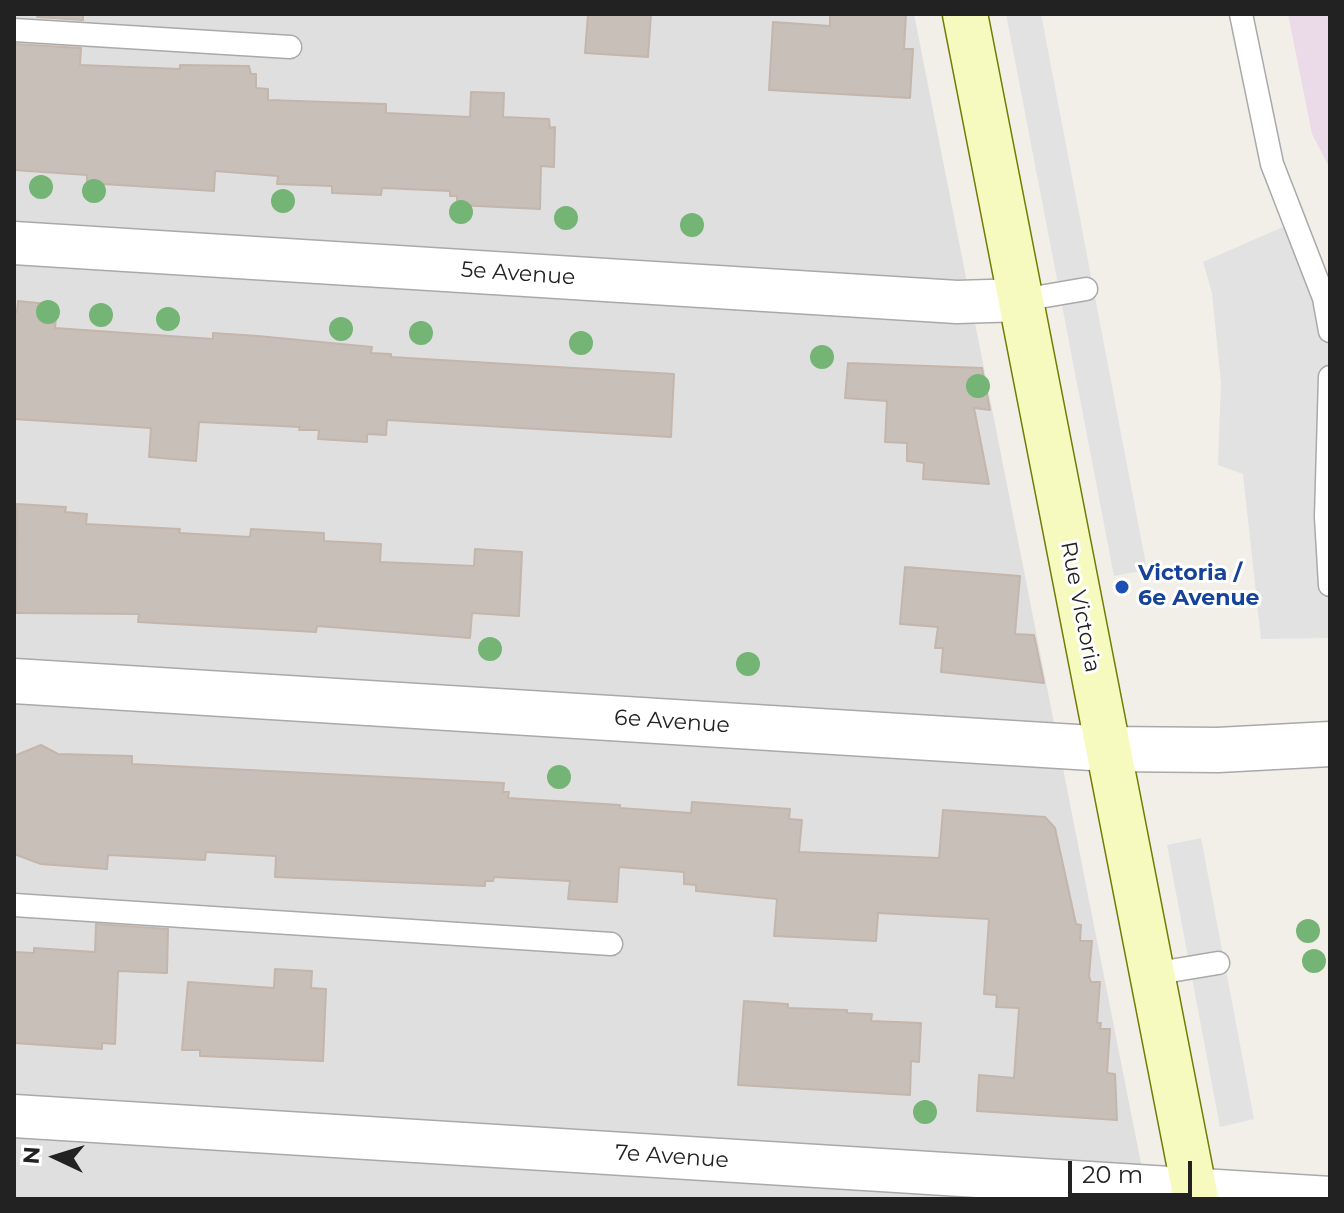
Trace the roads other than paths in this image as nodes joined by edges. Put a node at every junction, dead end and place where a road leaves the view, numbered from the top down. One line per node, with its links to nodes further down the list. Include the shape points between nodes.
1 (965, 14): 7 (main road, Rue Victoria)
2 (1241, 14): 8 (lane, via 1272,164 1324,298)
3 (14, 30): 4 (lane)
4 (290, 47)
5 (14, 243): 7 (street, 5e Avenue, via 957,302)
6 (1086, 289): 7 (lane)
7 (1022, 300): 13 (main road, Rue Victoria)
8 (1330, 331)
9 (1330, 377): 10 (lane)
10 (1330, 585)
11 (14, 681): 13 (street, 6e Avenue)
12 (1330, 744): 13 (street, 6e Avenue)
13 (1108, 749): 17 (main road, Rue Victoria)
14 (14, 905): 15 (lane)
15 (611, 944)
16 (1218, 963): 17 (lane)
17 (1152, 974): 20 (main road, Rue Victoria)
18 (14, 1116): 19 (street, 7e Avenue)
19 (1023, 1189): 20 (street, 7e Avenue)
20 (1196, 1194): 21 (street, 7e Avenue)
21 (1330, 1198)

